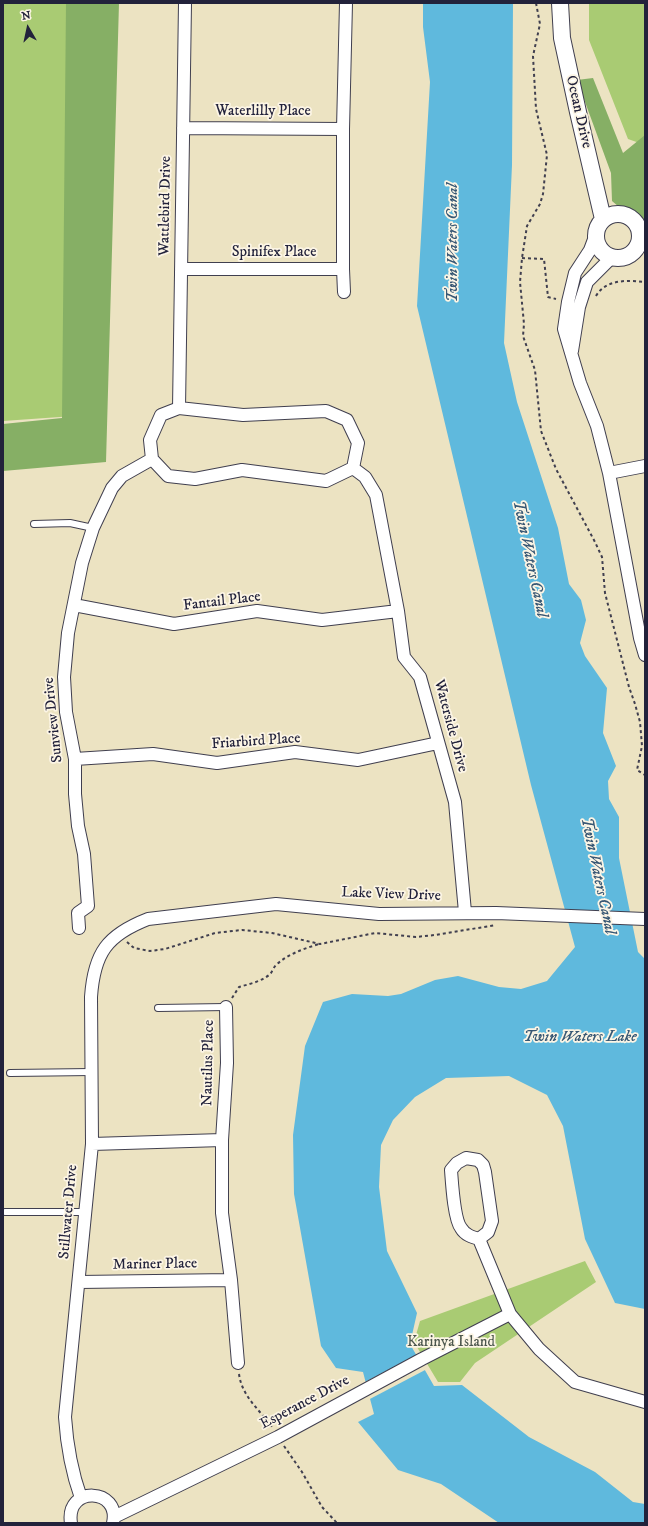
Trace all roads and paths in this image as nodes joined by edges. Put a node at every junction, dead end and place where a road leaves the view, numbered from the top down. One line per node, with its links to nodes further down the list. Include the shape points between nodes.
1 (185, 3): 5 (street, Wattlebird Drive)
2 (346, 3): 6 (street)
3 (536, 3): 28 (path, via 540,24 533,56 536,109 547,155 543,194 527,226 522,258 523,336 535,370 541,431 556,469 602,557 605,593 640,722 642,746 637,770)
4 (560, 3): 7 (street, Ocean Drive, via 562,38)
5 (183, 128): 6 (street, Waterlilly Place); 11 (street, Wattlebird Drive)
6 (343, 129): 12 (street)
7 (603, 219): 8 (street); 9 (street, via 623,214 629,216 635,221 640,234)
8 (596, 234): 10 (street, via 596,242 600,248); 14 (street, via 590,250 575,273 568,302 564,329)
9 (641, 250): 10 (street, via 619,258)
10 (612, 257): 14 (street, via 587,282 579,306)
11 (181, 269): 12 (street, Spinifex Place); 15 (street, Wattlebird Drive)
12 (343, 269): 13 (street)
13 (344, 292)
14 (571, 357): 19 (street, via 597,426)
15 (179, 408): 16 (street, via 162,415 150,440); 18 (street, via 243,415 326,411 347,420 358,443)
16 (152, 459): 18 (street, via 168,476 195,479 242,470 326,481); 21 (street, Sunview Drive, via 122,476 112,488)
17 (645, 466): 19 (street)
18 (353, 468): 23 (street, Waterside Drive, via 365,477 376,495)
19 (609, 473): 24 (street)
20 (34, 524): 21 (lane, via 70,523)
21 (93, 528): 22 (street, Sunview Drive, via 82,563)
22 (74, 605): 23 (street, Fantail Place, via 174,624 258,611 322,620); 27 (street, Sunview Drive, via 68,633 64,677 66,712)
23 (398, 611): 26 (street, Waterside Drive, via 404,657 420,677)
24 (643, 637): 25 (street)
25 (645, 655)
26 (438, 743): 27 (street, Friarbird Place, via 358,760 295,752 217,763 153,754); 29 (street, Waterside Drive, via 455,802)
27 (75, 759): 32 (street, Sunview Drive, via 75,794 84,854 88,906 78,913)
28 (645, 775)
29 (465, 912): 30 (street, Lake View Drive); 33 (street, Lake View Drive, via 379,914 276,904 148,919)
30 (496, 913): 31 (street, Lake View Drive); 34 (path, via 496,925 435,936 375,933)
31 (645, 919)
32 (79, 928)
33 (118, 934): 34 (path, via 134,948 150,951 214,934 242,930 272,933); 37 (street, Stillwater Drive, via 97,962 92,978)
34 (320, 944): 36 (path, via 301,949 276,965 269,975 239,987)
35 (158, 1008): 36 (lane, Nautilus Place)
36 (226, 1008): 39 (street, Nautilus Place, via 227,1063)
37 (92, 1072): 38 (lane); 40 (street, Stillwater Drive)
38 (10, 1073)
39 (222, 1140): 40 (street); 44 (street, Nautilus Place, via 222,1213)
40 (92, 1144): 42 (street, Stillwater Drive)
41 (5, 1212): 42 (lane)
42 (85, 1212): 45 (street, Stillwater Drive)
43 (479, 1240): 43 (street, via 460,1228 455,1206 451,1170 466,1158 478,1160 485,1172 492,1221 488,1232); 46 (street)
44 (231, 1280): 45 (street, Mariner Place); 47 (street)
45 (79, 1282): 49 (street, Stillwater Drive, via 65,1417 72,1473)
46 (510, 1314): 48 (street, via 539,1349 575,1382); 50 (street, Esperance Drive, via 278,1437)
47 (238, 1363)
48 (645, 1402)
49 (81, 1498): 50 (street, via 95,1495 101,1497 110,1504); 51 (street, via 71,1509)
50 (114, 1520)
51 (71, 1523)

